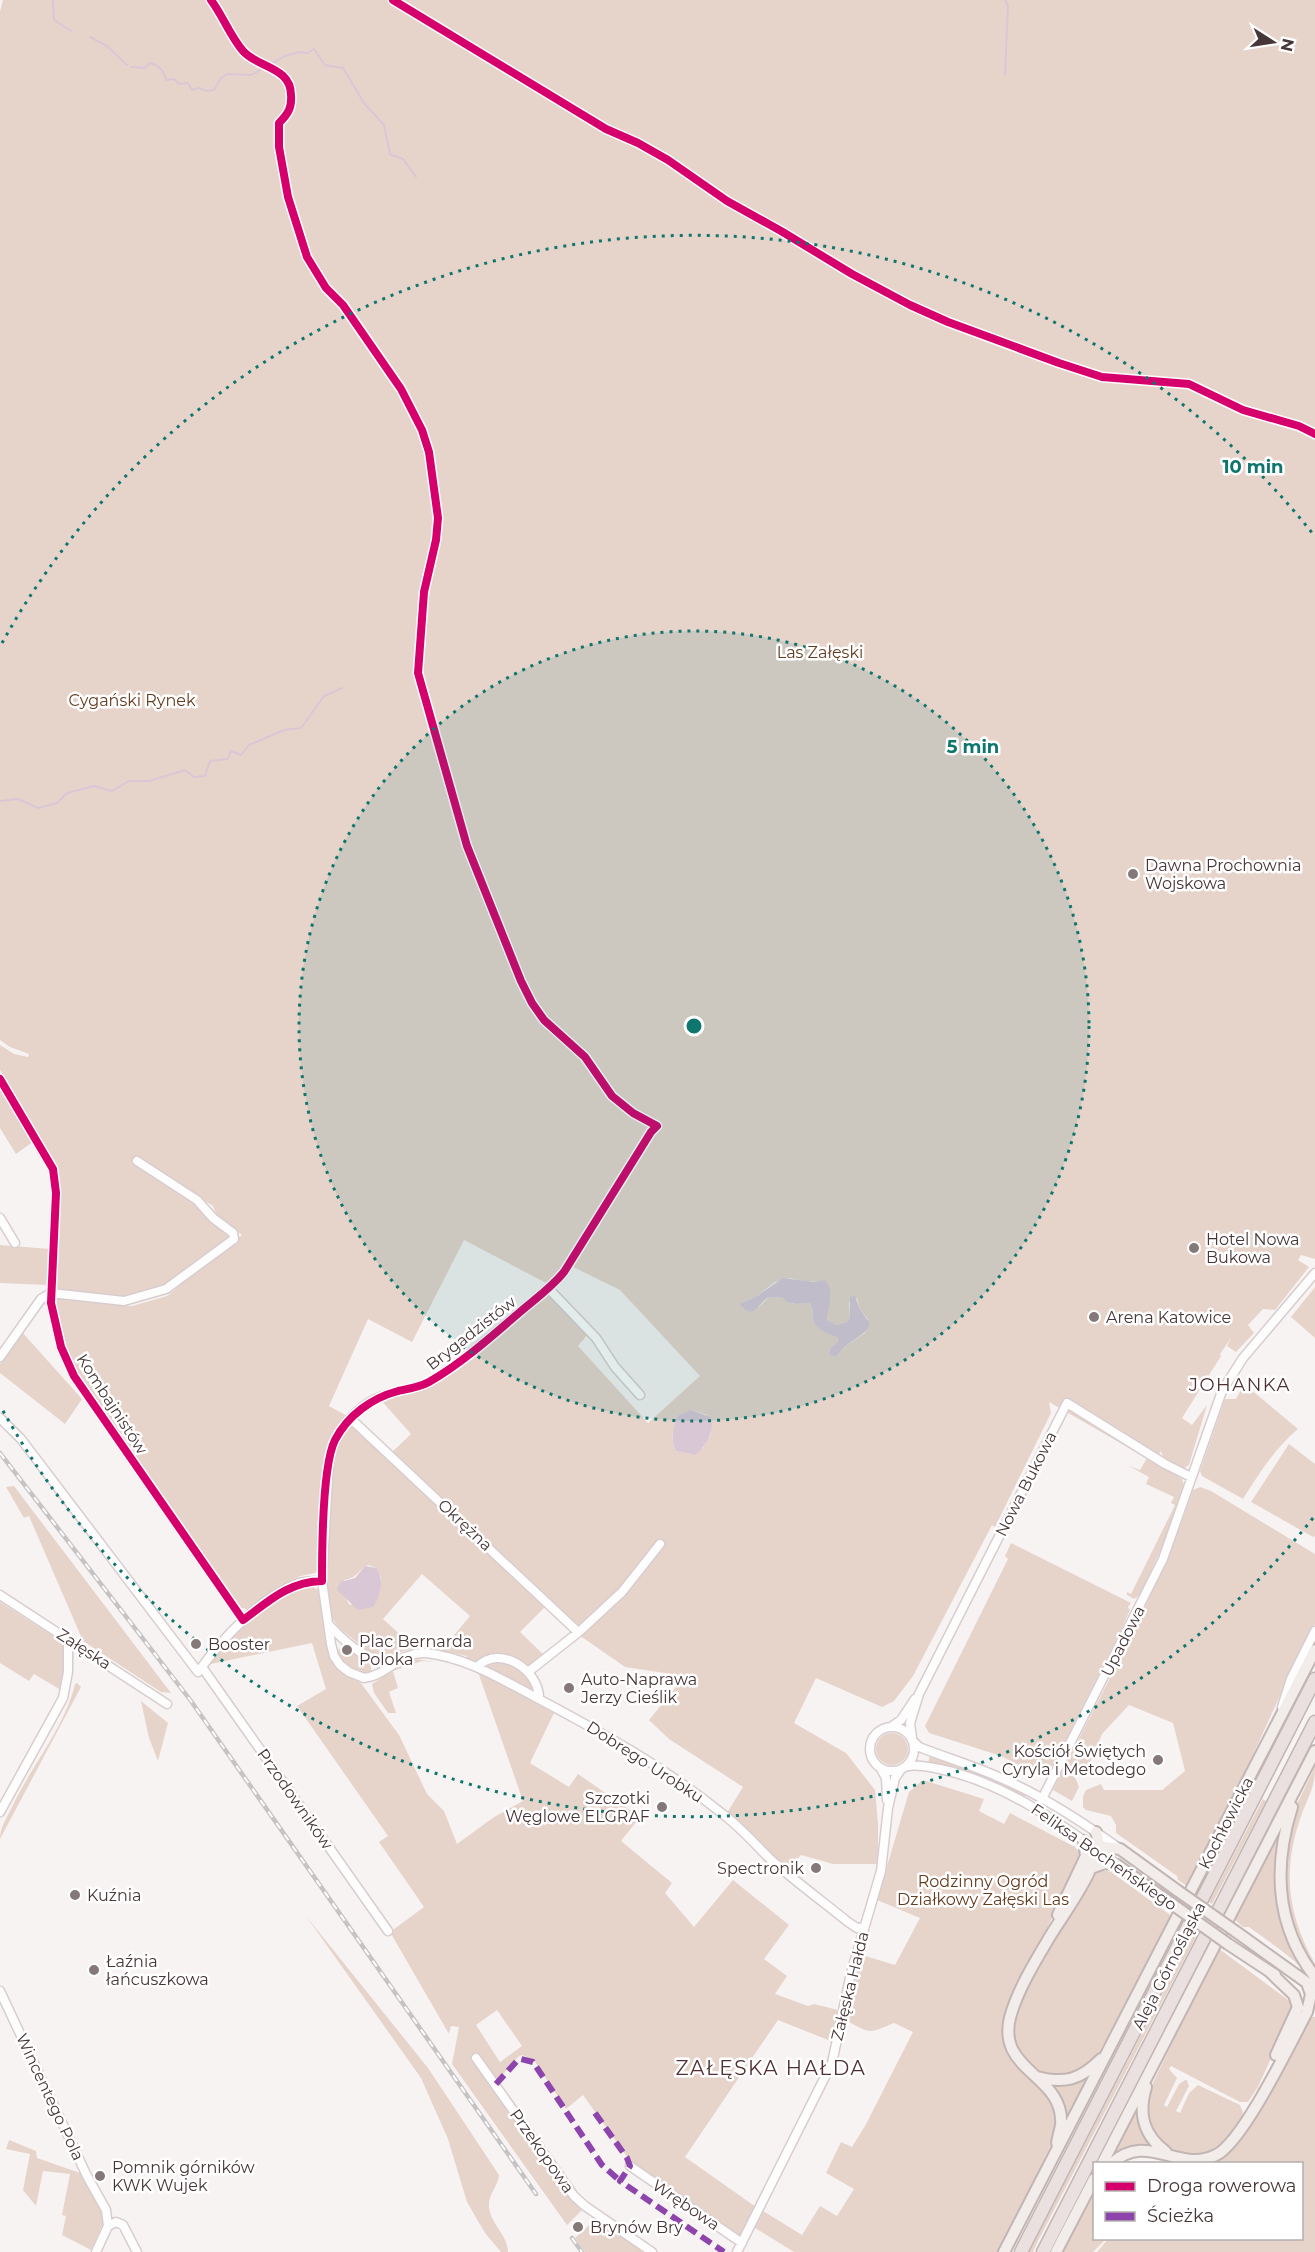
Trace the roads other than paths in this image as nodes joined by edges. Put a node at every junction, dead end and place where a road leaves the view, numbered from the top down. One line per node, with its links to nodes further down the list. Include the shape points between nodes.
1 (0, 1079): 8 (street, Kombajnistów, via 53,1169 56,1193)
2 (657, 1126): 7 (street, Brygadzistów, via 564,1272)
3 (137, 1161): 8 (street, via 197,1200 233,1233 234,1239 166,1289 124,1301)
4 (0, 1218): 5 (street)
5 (15, 1243)
6 (1315, 1273): 13 (street, Upadowa, via 1228,1379)
7 (549, 1289): 10 (street, via 596,1338); 12 (street, Brygadzistów, via 451,1368 426,1384 369,1402)
8 (51, 1293): 9 (street, via 40,1299); 17 (street, Kombajnistów, via 61,1347 74,1376)
9 (0, 1357)
10 (640, 1395)
11 (0, 1418): 28 (street, Przodowników, via 21,1439)
12 (351, 1419): 15 (street, Brygadzistów, via 334,1441 329,1461); 20 (street, Okrężna)
13 (1191, 1477): 33 (street, Nowa Bukowa, via 1068,1403); 45 (street, Upadowa, via 1161,1563)
14 (660, 1544): 20 (street, via 622,1592)
15 (322, 1581): 17 (street, via 306,1581 285,1590); 18 (street)
16 (0, 1595): 21 (street, Załęska)
17 (243, 1620): 28 (street)
18 (328, 1625): 22 (street); 24 (street)
19 (1315, 1631): 38 (street, via 1291,1679)
20 (578, 1632): 30 (street)
21 (68, 1639): 36 (street, Załęska); 47 (street, via 63,1698)
22 (349, 1643): 24 (street, via 338,1645); 25 (street)
23 (1315, 1650): 38 (main road, Kochłowicka)
24 (334, 1656): 31 (street, via 358,1677)
25 (370, 1658): 26 (street, Dobrego Urobku, via 383,1662); 31 (street)
26 (397, 1660): 27 (street, Dobrego Urobku, via 424,1653); 31 (street, Dobrego Urobku)
27 (477, 1667): 30 (street, via 484,1661 502,1658 518,1663); 35 (street, Dobrego Urobku)
28 (200, 1670): 56 (street, Przodowników)
29 (1315, 1670): 34 (highway)
30 (528, 1672): 35 (street)
31 (374, 1675)
32 (1315, 1679): 34 (highway, Aleja Górnośląska)
33 (919, 1694): 39 (street, Nowa Bukowa, via 901,1720); 40 (street, Nowa Bukowa, via 910,1723)
34 (1307, 1695): 81 (highway, Aleja Górnośląska)
35 (539, 1699): 55 (street, Dobrego Urobku, via 654,1765 722,1813 784,1871 848,1922 856,1928)
36 (166, 1704)
37 (1315, 1722): 82 (highway, Aleja Górnośląska)
38 (1275, 1726): 63 (main road, Kochłowicka)
39 (891, 1727): 40 (street, via 901,1729); 43 (street, via 881,1730 871,1743 871,1757)
40 (913, 1740): 42 (street, via 914,1755); 45 (street, Feliksa Bocheńskiego, via 920,1748 992,1773)
41 (1315, 1751): 44 (main road)
42 (904, 1768): 43 (street, via 890,1772); 46 (street, Załęska Hałda, via 894,1780); 49 (street, Feliksa Bocheńskiego, via 925,1766 993,1787)
43 (881, 1769): 46 (street, Załęska Hałda, via 886,1778)
44 (1301, 1778): 59 (main road, via 1284,1833 1279,1871 1287,1925); 65 (main road)
45 (1042, 1799): 48 (street, Feliksa Bocheńskiego)
46 (888, 1808): 55 (street, Załęska Hałda, via 884,1856)
47 (0, 1812)
48 (1096, 1832): 50 (street, Feliksa Bocheńskiego); 51 (main road)
49 (1084, 1841): 51 (street, Feliksa Bocheńskiego); 52 (main road)
50 (1120, 1849): 51 (main road); 59 (main road, Feliksa Bocheńskiego, bridge)
51 (1096, 1850): 52 (main road); 53 (street, Feliksa Bocheńskiego); 54 (main road)
52 (1086, 1856): 57 (main road)
53 (1117, 1865): 54 (main road, via 1105,1863); 58 (main road, Feliksa Bocheńskiego, bridge)
54 (1091, 1868): 57 (main road)
55 (864, 1927): 75 (street, Załęska Hałda, via 832,2063)
56 (388, 1931)
57 (1049, 1938): 66 (main road, via 1015,2003 1008,2029 1016,2058)
58 (1270, 1972): 61 (main road, Feliksa Bocheńskiego); 67 (main road, via 1294,1995 1298,2007)
59 (1312, 1983): 61 (main road)
60 (0, 1990): 74 (street, Wincentego Pola, via 106,2210)
61 (1313, 2001): 62 (main road)
62 (1311, 2011): 67 (main road)
63 (1108, 2053): 66 (main road, via 1089,2070 1069,2080); 69 (main road, Kochłowicka)
64 (476, 2058): 78 (street, Przekopowa, via 574,2196)
65 (1154, 2064): 68 (main road, via 1142,2116 1151,2138); 70 (main road)
66 (1036, 2076): 69 (main road, via 1052,2095 1059,2114 1061,2125)
67 (1243, 2127): 68 (main road, via 1216,2156 1191,2160)
68 (1169, 2154): 71 (main road, via 1135,2150)
69 (1055, 2155): 80 (main road, Kochłowicka)
70 (1103, 2162)
71 (1112, 2162)
72 (630, 2166): 75 (street, Wrębowa)
73 (1091, 2188): 83 (main road)
74 (108, 2226): 76 (street); 77 (street, via 121,2223)
75 (742, 2243): 79 (street, Załęska Hałda)
76 (96, 2252)
77 (137, 2252)
78 (652, 2252)
79 (737, 2252)
80 (1004, 2252)
81 (1022, 2252)
82 (1043, 2252)
83 (1056, 2252)

